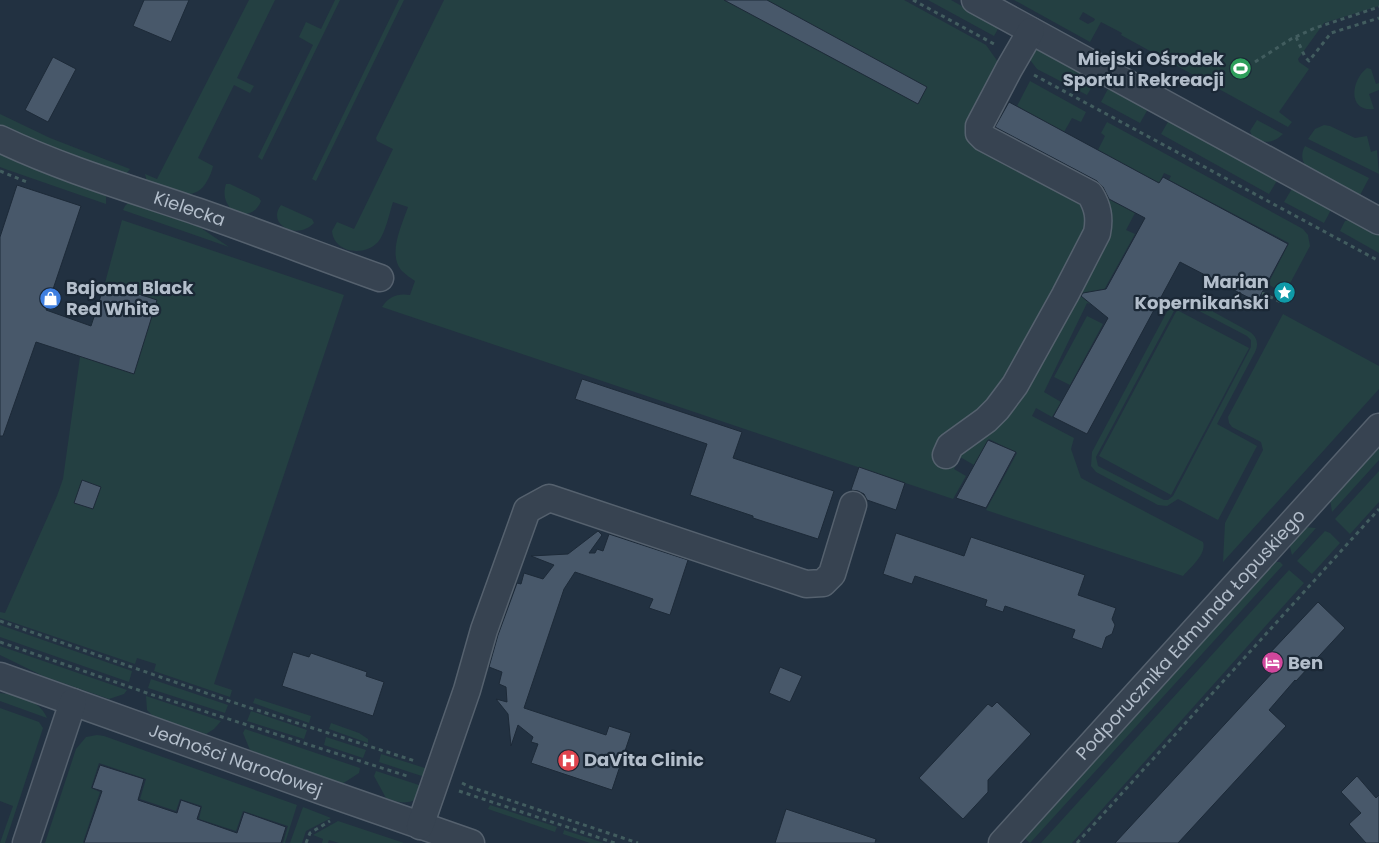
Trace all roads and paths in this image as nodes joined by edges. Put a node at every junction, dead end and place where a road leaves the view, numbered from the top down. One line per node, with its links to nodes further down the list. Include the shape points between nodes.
1 (913, 0): 7 (path)
2 (975, 0): 5 (street)
3 (1379, 7): 6 (path)
4 (1379, 18): 6 (path, via 1331,33 1310,61)
5 (1031, 31): 7 (street); 10 (street)
6 (1296, 37): 8 (path)
7 (1015, 58): 11 (path, via 1034,74); 16 (street, via 979,126 979,133 1090,194 1099,224 1065,296 1015,385 997,409 950,446)
8 (1255, 62)
9 (0, 139): 12 (street, Kielecka, via 120,186)
10 (1379, 221)
11 (1379, 261)
12 (380, 278)
13 (1262, 293): 14 (path)
14 (1283, 304)
15 (1379, 427): 31 (street, Podporucznika Edmunda Łopuskiego)
16 (946, 455)
17 (853, 505): 23 (street, via 832,574 823,583 806,584 549,498 527,510 484,630)
18 (1379, 509): 32 (path)
19 (0, 621): 23 (path, via 229,701 432,766)
20 (0, 642): 23 (path, via 147,693)
21 (0, 676): 22 (street, Jedności Narodowej)
22 (73, 702): 25 (street, Jedności Narodowej); 26 (street)
23 (437, 778): 25 (street); 29 (path, via 454,789); 30 (path)
24 (332, 820): 27 (path, via 310,833)
25 (420, 826): 28 (street, Jedności Narodowej)
26 (26, 843)
27 (306, 843)
28 (471, 843)
29 (615, 843)
30 (638, 843)
31 (1002, 843)
32 (1077, 843)

